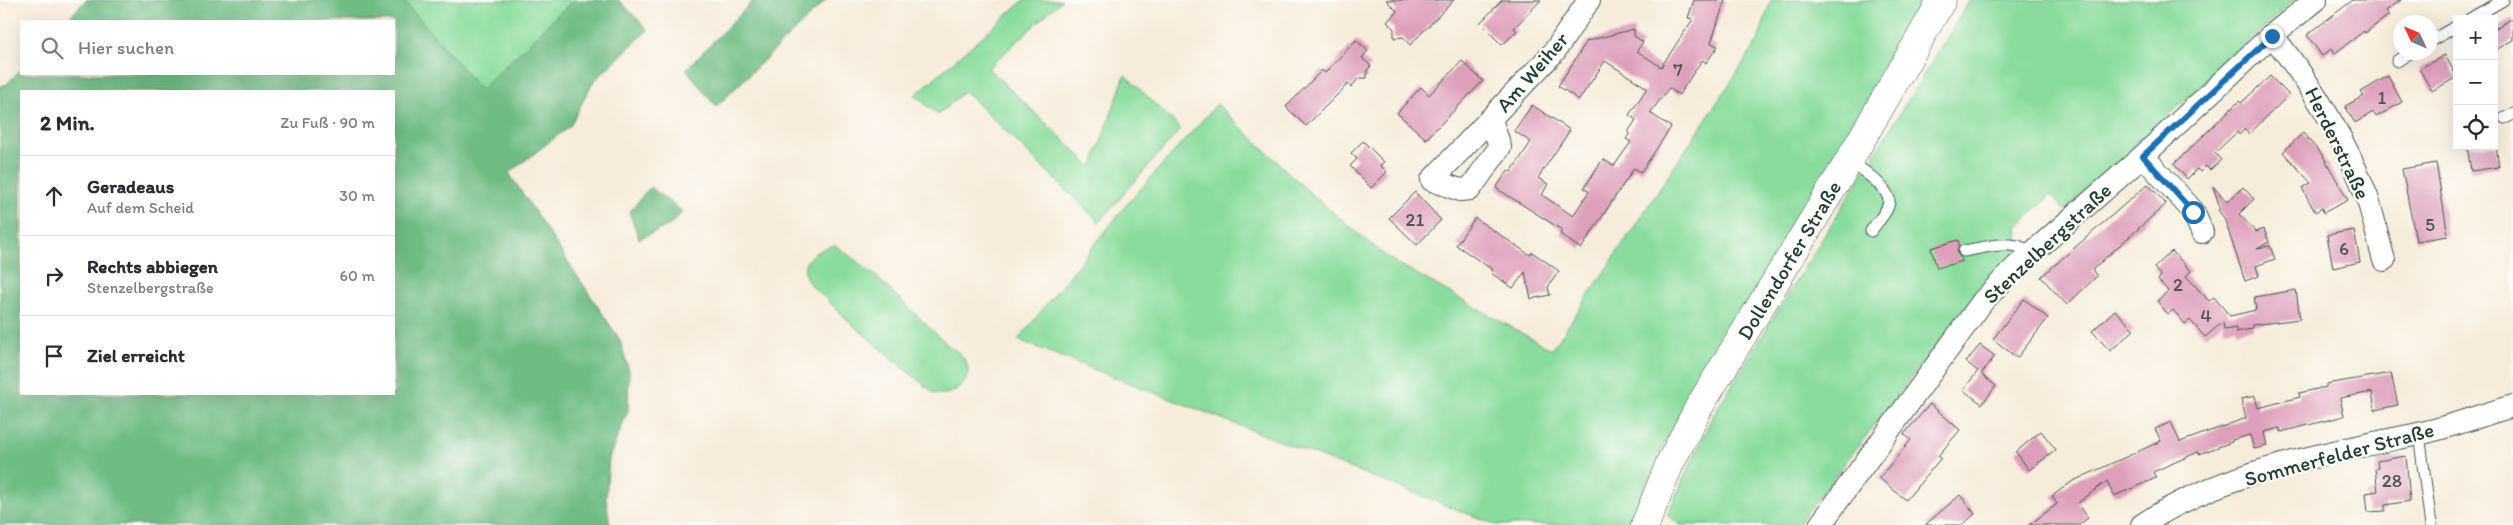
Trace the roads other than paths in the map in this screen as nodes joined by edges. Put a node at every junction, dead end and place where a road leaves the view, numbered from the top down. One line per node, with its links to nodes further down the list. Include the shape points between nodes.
1 (1589, 0): 9 (street, Am Weiher, via 1554,52)
2 (1942, 0): 11 (main road, Dollendorfer Straße)
3 (2316, 0): 7 (street, Stenzelbergstraße)
4 (2503, 0): 5 (lane)
5 (2477, 15)
6 (2453, 28): 8 (lane)
7 (2272, 36): 10 (street, Stenzelbergstraße); 16 (street, Herderstraße, via 2304,75 2339,136 2367,197)
8 (2438, 37)
9 (1491, 119)
10 (2143, 156): 13 (street, via 2193,212); 15 (street, Stenzelbergstraße)
11 (1849, 161): 12 (lane, via 1866,172 1890,200); 19 (main road, Dollendorfer Straße, via 1699,407 1670,463)
12 (1870, 231)
13 (2202, 232)
14 (1964, 251): 15 (lane, via 2016,244)
15 (2031, 254): 20 (street, Stenzelbergstraße, via 1983,301)
16 (2384, 260)
17 (2513, 406): 18 (street, Sommerfelder Straße)
18 (2419, 434): 21 (street, Sommerfelder Straße, via 2286,463 2181,502); 22 (lane)
19 (1645, 525)
20 (1820, 525)
21 (2142, 525)
22 (2431, 525)

